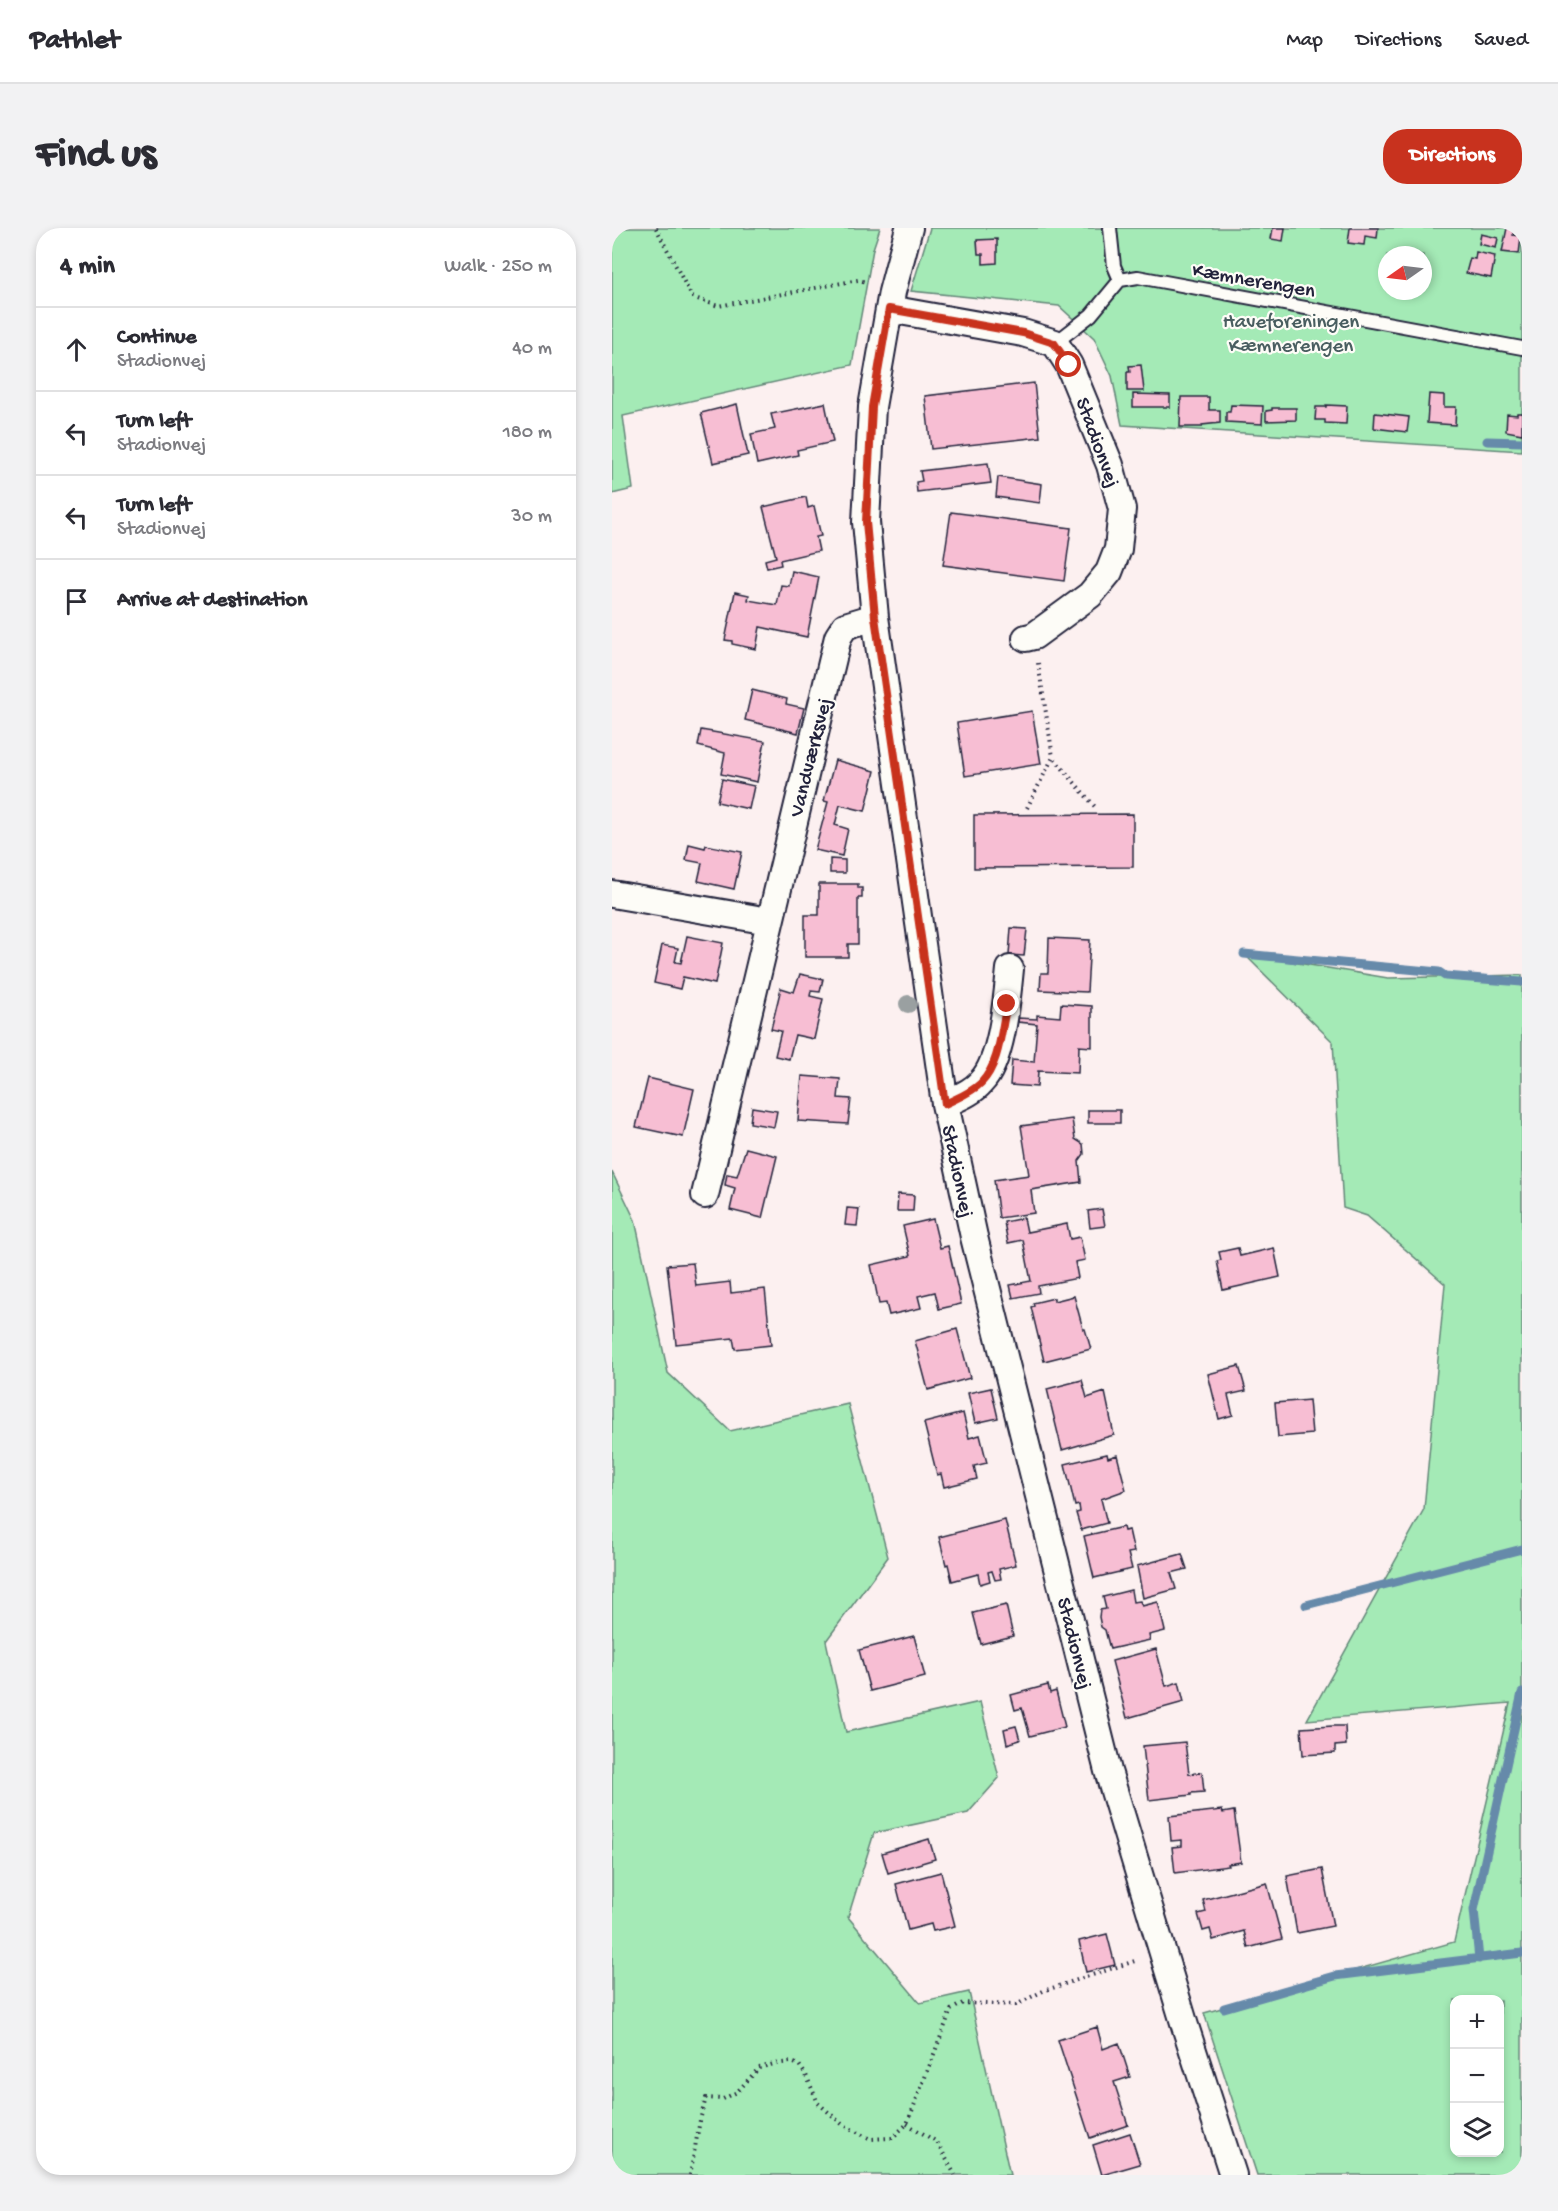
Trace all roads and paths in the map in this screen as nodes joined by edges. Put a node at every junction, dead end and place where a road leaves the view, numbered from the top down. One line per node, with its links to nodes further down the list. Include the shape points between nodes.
1 (656, 228): 4 (path, via 692,297 718,306)
2 (909, 228): 6 (street, Stadionvej)
3 (1110, 228): 5 (lane, via 1114,266)
4 (858, 280)
5 (1120, 280): 7 (lane, via 1091,315); 8 (lane, Kæmnerengen, via 1138,277)
6 (889, 309): 7 (street, via 1023,333); 9 (street, Stadionvej, via 872,407 866,522)
7 (1054, 343): 10 (street, Stadionvej, via 1069,365 1091,417 1122,509 1118,549 1109,572 1090,595)
8 (1522, 348)
9 (875, 617): 15 (street, Vandværksvej, via 845,626 838,637); 17 (street, Stadionvej)
10 (1030, 637): 11 (path)
11 (1053, 757): 12 (path); 13 (path)
12 (1027, 808)
13 (1096, 808)
14 (612, 894): 15 (street)
15 (769, 921): 18 (street, Vandværksvej)
16 (1010, 969): 17 (street, Stadionvej, via 1007,1004 993,1065 975,1088)
17 (945, 1104): 19 (street, Stadionvej, via 974,1237 1108,1771)
18 (705, 1195)
19 (1163, 1952): 20 (path, via 1043,1991 1016,2005 963,2003 951,2010); 23 (street, Stadionvej)
20 (907, 2124): 21 (path, via 892,2138 870,2139 842,2124 818,2103 799,2065 774,2064 759,2068 730,2096 706,2098); 22 (path, via 938,2142)
21 (690, 2175)
22 (956, 2175)
23 (1233, 2175)

